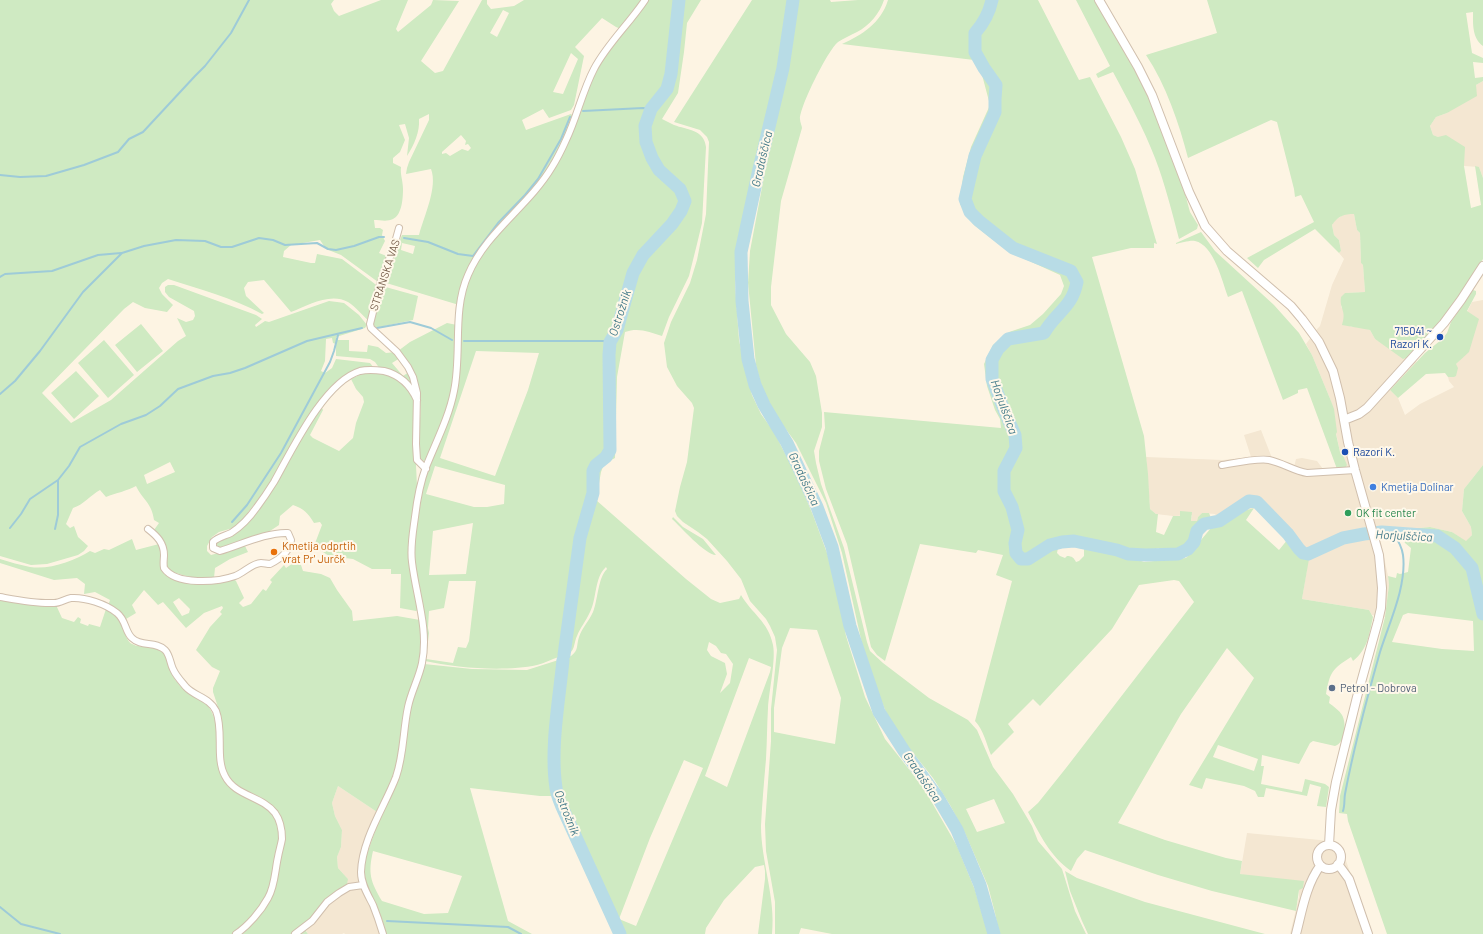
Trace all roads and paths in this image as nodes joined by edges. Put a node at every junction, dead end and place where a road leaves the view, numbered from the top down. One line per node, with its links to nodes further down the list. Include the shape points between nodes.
1 (645, 0): 8 (street, via 603,52 584,89 566,141 551,168 521,206 490,238 476,258 463,290 460,308 454,394)
2 (1099, 0): 6 (street, via 1152,95 1189,192 1205,226 1227,251 1290,306 1311,330 1333,371)
3 (399, 228): 5 (street, STRANSKA VAS, via 370,324 408,367 416,387)
4 (1483, 266): 6 (street, via 1461,300 1430,339 1367,408)
5 (417, 400): 8 (street, STRANSKA VAS, via 417,460); 10 (street, via 409,386 396,376 382,371 366,370 348,378 321,403 284,462 274,483 256,508 238,528 213,542 213,548 220,551 288,533 291,540 288,551 270,564 257,564 234,576 216,580 195,581 176,577 164,568 160,539)
6 (1344, 420): 9 (street)
7 (1222, 465): 9 (street, via 1268,459 1307,473)
8 (426, 469): 15 (street, via 420,488 412,540 412,561 424,634 422,662 408,704 401,759 396,776 375,823 362,861)
9 (1355, 470): 12 (street, via 1381,570 1381,608 1336,782 1330,810)
10 (148, 529)
11 (0, 597): 16 (street, via 56,603 65,599 83,598 108,607 122,619 130,637 138,643 157,645 166,650 179,679 187,688 209,701 219,722 224,775 237,790 268,806 280,825 282,840 268,898 244,929)
12 (1329, 845): 13 (street, via 1339,852); 14 (street, via 1319,851 1317,858)
13 (1338, 864): 14 (street, via 1328,869); 20 (street, via 1348,879)
14 (1320, 866): 19 (street, via 1312,877)
15 (363, 884): 17 (street, via 339,892 312,921); 18 (street)
16 (236, 934)
17 (295, 934)
18 (383, 934)
19 (1296, 934)
20 (1368, 934)

